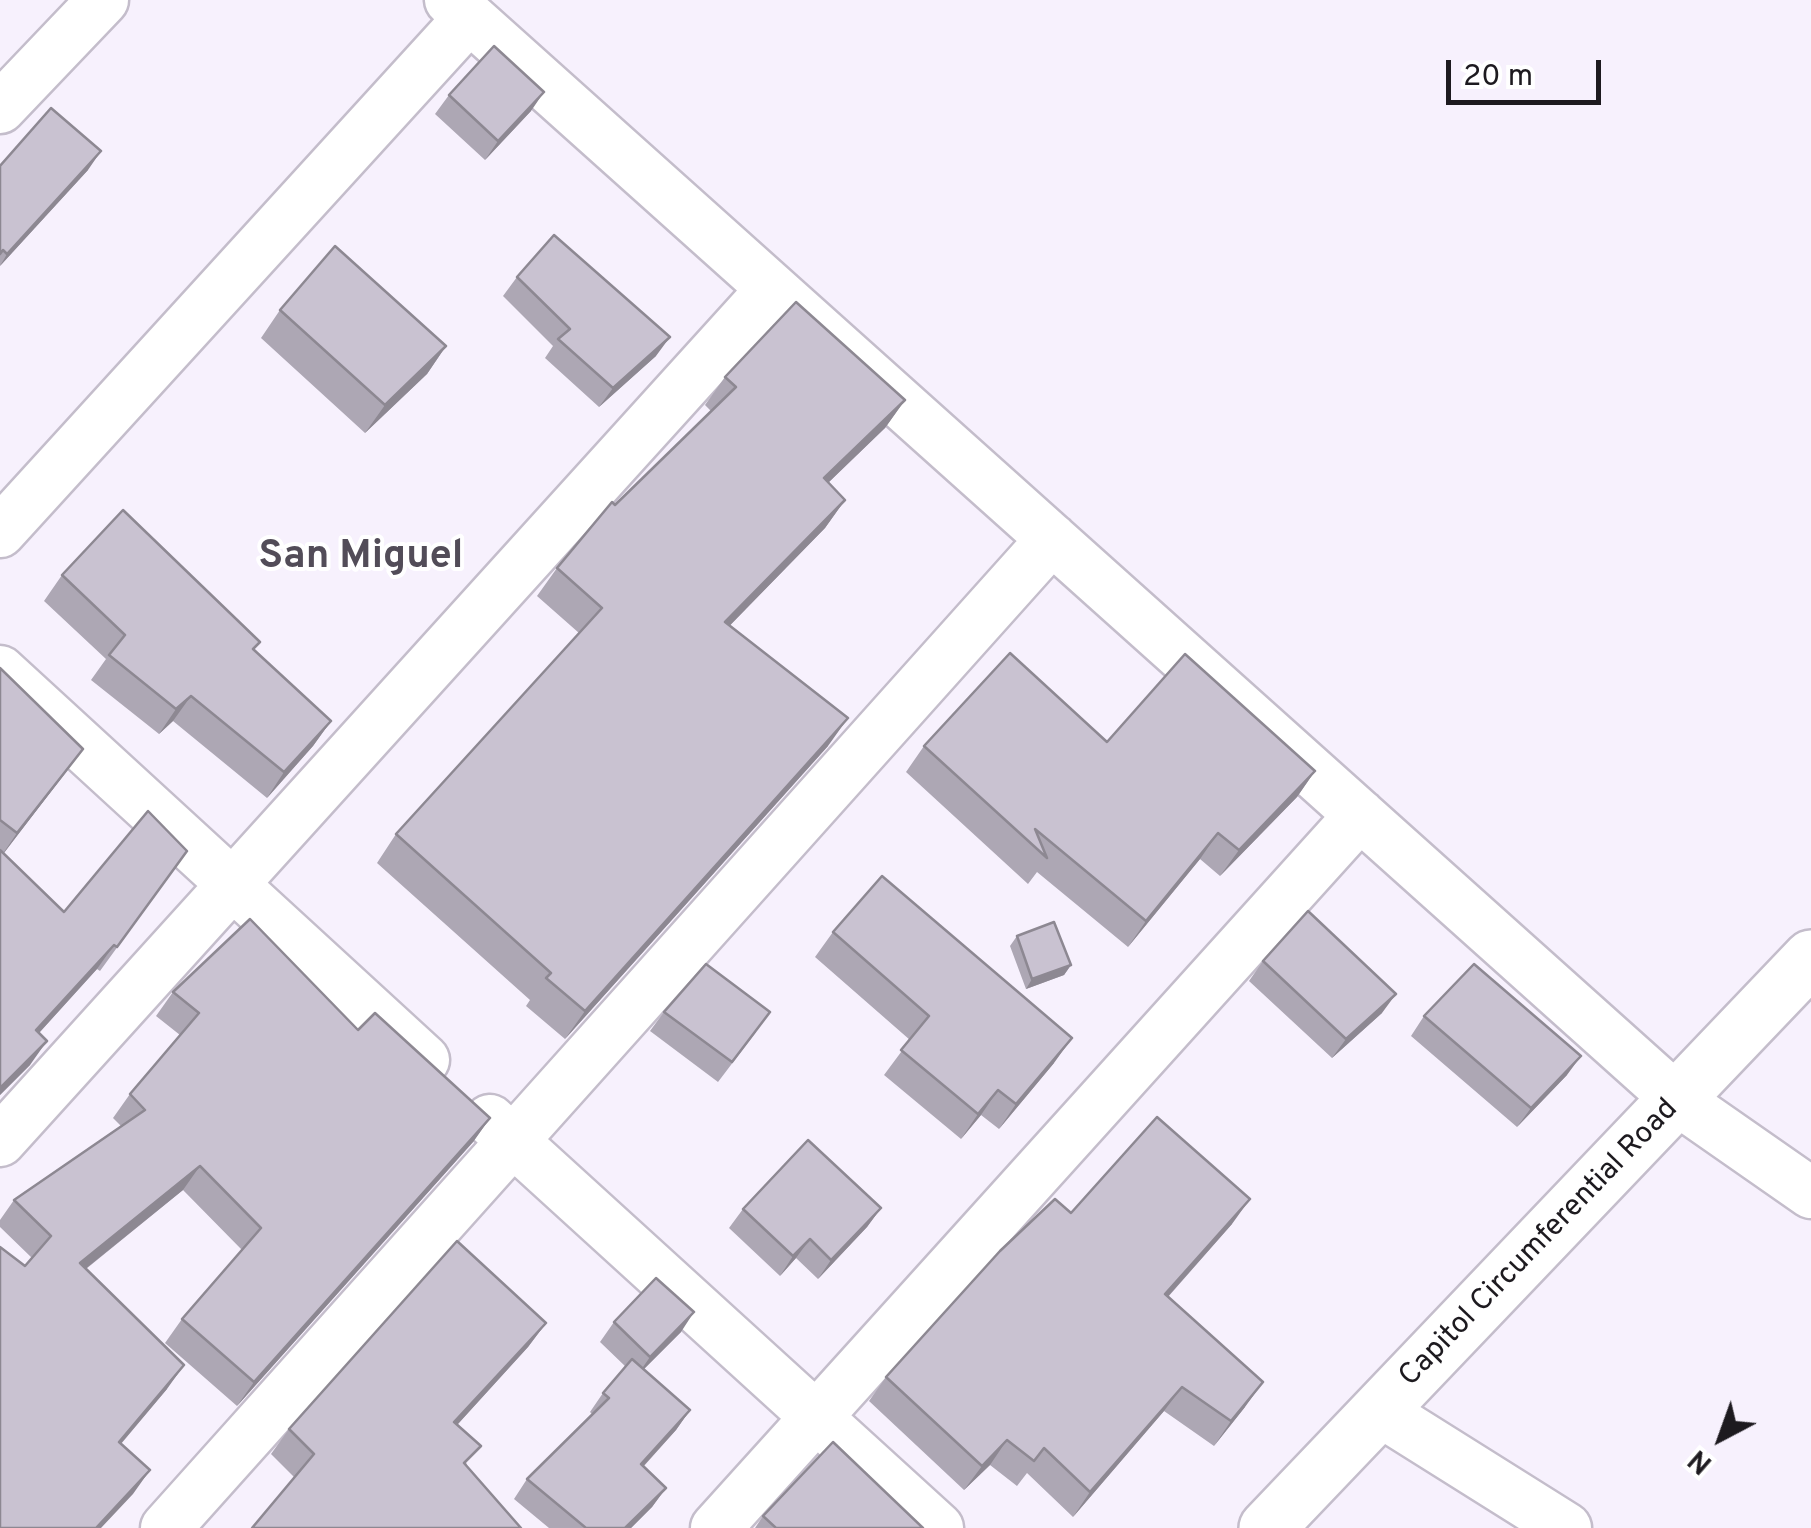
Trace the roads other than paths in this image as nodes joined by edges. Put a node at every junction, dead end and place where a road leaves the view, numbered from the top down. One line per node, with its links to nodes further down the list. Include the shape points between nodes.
1 (103, 0): 3 (street)
2 (459, 9): 4 (street); 5 (street)
3 (0, 108)
4 (772, 289): 6 (street); 9 (street)
5 (0, 532)
6 (1052, 539): 8 (street); 13 (street)
7 (0, 671): 9 (street)
8 (1360, 816): 11 (street); 16 (street)
9 (231, 882): 12 (street); 13 (street)
10 (1811, 958): 11 (main road, Capitol Circumferential Road)
11 (1679, 1101): 14 (street); 15 (main road, Capitol Circumferential Road)
12 (0, 1141)
13 (514, 1142): 16 (street); 17 (street)
14 (1811, 1194)
15 (1378, 1410): 20 (main road, Capitol Circumferential Road); 21 (street)
16 (817, 1416): 18 (street); 19 (street)
17 (166, 1528)
18 (716, 1528)
19 (938, 1528)
20 (1267, 1528)
21 (1566, 1528)

